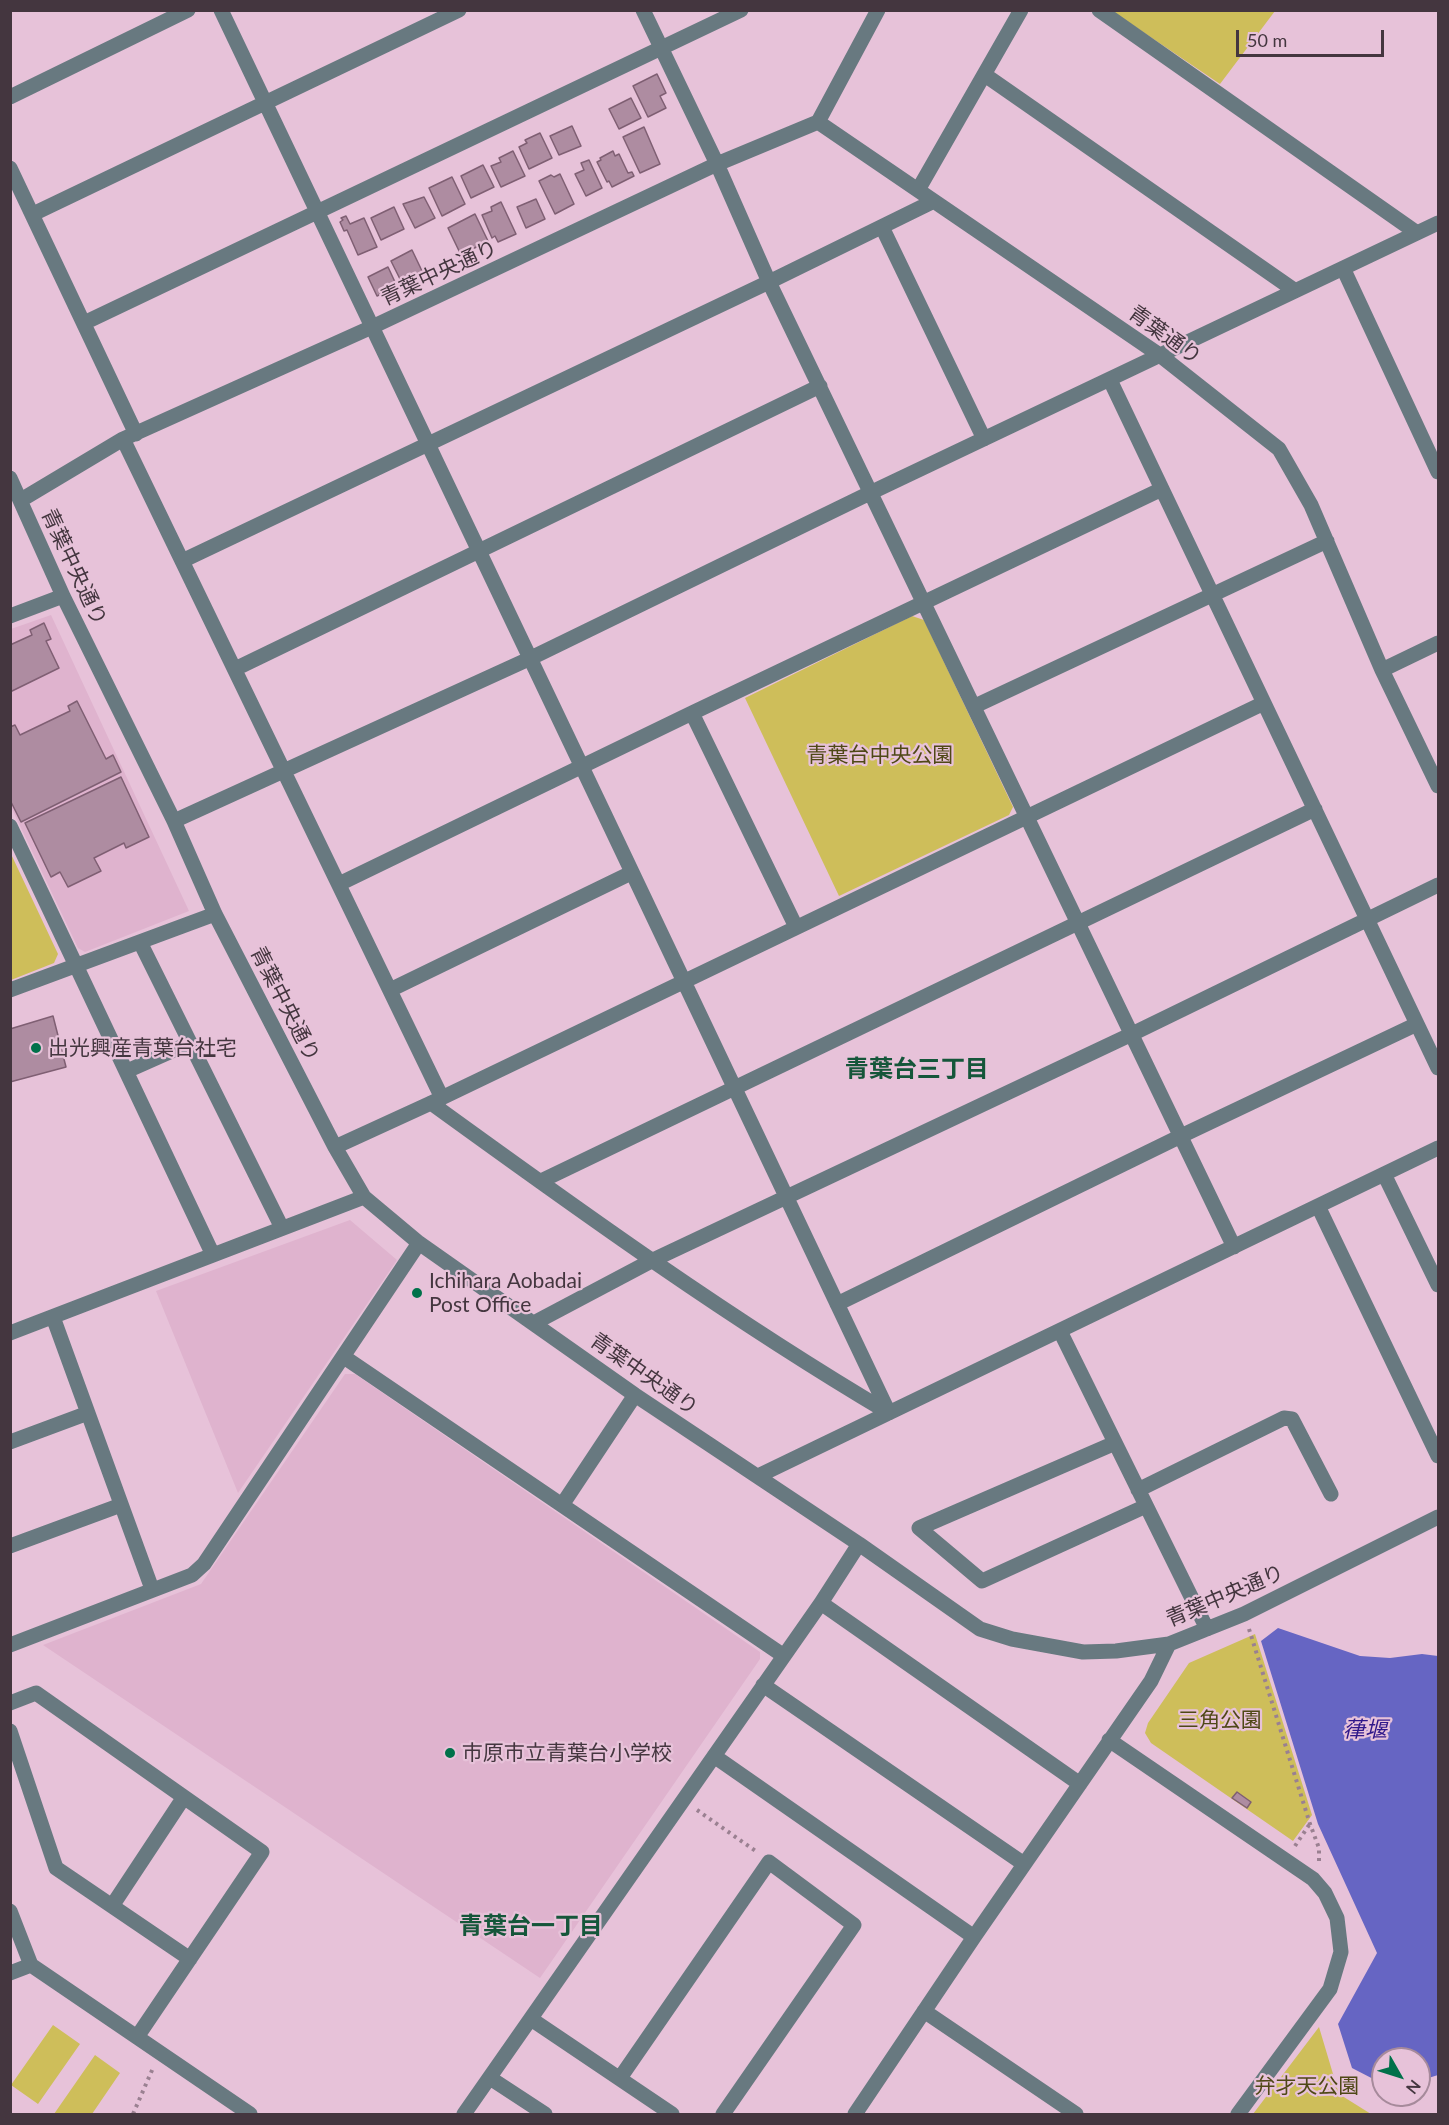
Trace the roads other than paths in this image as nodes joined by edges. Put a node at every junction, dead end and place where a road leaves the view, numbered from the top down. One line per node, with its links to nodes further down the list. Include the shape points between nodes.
1 (188, 10): 11 (street)
2 (221, 10): 12 (street)
3 (459, 10): 12 (street)
4 (643, 10): 9 (street)
5 (741, 10): 9 (street)
6 (878, 10): 13 (street)
7 (1021, 10): 10 (street)
8 (1099, 10): 22 (street)
9 (662, 49): 14 (street); 18 (street)
10 (984, 75): 16 (street); 25 (street)
11 (10, 97)
12 (266, 104): 18 (street); 19 (street)
13 (818, 122): 14 (street, 青葉中央通り); 16 (street, 青葉通り)
14 (717, 164): 24 (street); 27 (street, 青葉中央通り)
15 (10, 168): 19 (street)
16 (918, 190): 17 (street, 青葉通り)
17 (934, 201): 21 (street); 28 (street, 青葉通り)
18 (319, 212): 26 (street); 27 (street)
19 (33, 214): 26 (street)
20 (1438, 223): 22 (street)
21 (882, 226): 24 (street); 32 (street)
22 (1417, 233): 23 (street)
23 (1343, 268): 25 (street); 34 (street)
24 (769, 282): 30 (street); 33 (street)
25 (1294, 290): 28 (street)
26 (84, 323): 31 (street)
27 (372, 327): 31 (street, 青葉中央通り); 33 (street)
28 (1161, 356): 29 (street); 39 (street, 青葉通り, via 1279,449)
29 (1110, 380): 32 (street); 36 (street)
30 (820, 386): 37 (street); 40 (street)
31 (130, 436): 38 (street, 青葉中央通り); 41 (street)
32 (984, 439): 37 (street)
33 (430, 443): 40 (street); 41 (street)
34 (1438, 472)
35 (10, 478): 38 (street)
36 (1162, 489): 42 (street); 44 (street)
37 (872, 492): 44 (street); 47 (street)
38 (21, 500): 43 (street, 青葉中央通り)
39 (1327, 541): 42 (street); 49 (street, 青葉通り)
40 (480, 550): 47 (street); 48 (street)
41 (182, 561): 48 (street)
42 (1213, 594): 50 (street); 51 (street)
43 (63, 596): 45 (street); 58 (street, 青葉中央通り)
44 (925, 603): 51 (street); 52 (street)
45 (10, 616)
46 (1438, 643): 49 (street)
47 (531, 658): 53 (street); 54 (street)
48 (235, 669): 54 (street)
49 (1382, 670): 55 (street, 青葉通り)
50 (1264, 703): 56 (street); 57 (street)
51 (975, 706): 57 (street)
52 (692, 713): 53 (street); 66 (street)
53 (581, 766): 60 (street); 61 (street)
54 (284, 770): 58 (street); 61 (street)
55 (1438, 786)
56 (1315, 809): 64 (street); 65 (street)
57 (1028, 816): 65 (street); 66 (street)
58 (174, 821): 63 (street, 青葉中央通り)
59 (10, 826): 68 (street)
60 (631, 873): 69 (street); 71 (street)
61 (339, 884): 71 (street)
62 (1438, 885): 64 (street)
63 (215, 914): 67 (street); 80 (street, 青葉中央通り)
64 (1368, 920): 72 (street); 73 (street)
65 (1078, 922): 73 (street); 77 (street)
66 (796, 927): 69 (street)
67 (140, 942): 68 (street); 74 (street)
68 (77, 966): 70 (street); 76 (street)
69 (682, 982): 77 (street); 78 (street)
70 (10, 990)
71 (390, 990): 78 (street)
72 (1418, 1024): 75 (street); 79 (street)
73 (1132, 1034): 79 (street); 85 (street)
74 (190, 1043): 76 (street); 87 (street)
75 (1438, 1068)
76 (127, 1071): 90 (street)
77 (734, 1089): 83 (street); 85 (street)
78 (437, 1101): 80 (street); 83 (street)
79 (1181, 1136): 89 (street); 93 (street)
80 (335, 1147): 84 (street, 青葉中央通り)
81 (1438, 1148): 82 (street)
82 (1384, 1174): 86 (street); 92 (street)
83 (541, 1181): 91 (street)
84 (364, 1197): 87 (street); 88 (street, 青葉中央通り)
85 (786, 1198): 91 (street); 93 (street)
86 (1318, 1206): 89 (street); 104 (street)
87 (282, 1228): 90 (street)
88 (419, 1243): 95 (street, 青葉中央通り); 98 (street)
89 (1234, 1247): 96 (street)
90 (213, 1255): 94 (street)
91 (653, 1260): 95 (street); 101 (street)
92 (1438, 1285)
93 (837, 1304): 101 (street)
94 (53, 1317): 97 (street); 100 (street)
95 (534, 1323): 99 (street, 青葉中央通り)
96 (1060, 1331): 101 (street); 103 (street)
97 (10, 1333)
98 (344, 1357): 109 (street); 114 (street, via 204,1564 192,1575)
99 (635, 1395): 105 (street, 青葉中央通り); 109 (street)
100 (88, 1413): 102 (street); 108 (street)
101 (889, 1413): 105 (street)
102 (10, 1442)
103 (1115, 1443): 106 (street); 110 (street, via 919,1528 982,1581)
104 (1438, 1456)
105 (758, 1476): 112 (street, 青葉中央通り)
106 (1138, 1490): 107 (street, via 1284,1418 1292,1419); 110 (street)
107 (1331, 1494)
108 (121, 1505): 113 (street); 114 (street)
109 (562, 1505): 119 (street)
110 (1146, 1506): 116 (street)
111 (1438, 1517): 116 (street, 青葉中央通り)
112 (859, 1544): 115 (street); 117 (street, 青葉中央通り, via 980,1629 1083,1652)
113 (10, 1546)
114 (152, 1589): 118 (street)
115 (821, 1603): 119 (street); 125 (street)
116 (1208, 1629): 117 (street, 青葉中央通り)
117 (1169, 1644): 123 (street, via 1151,1681)
118 (10, 1645)
119 (784, 1656): 120 (street)
120 (763, 1685): 124 (street); 127 (street)
121 (10, 1702): 126 (street, via 36,1693)
122 (10, 1731): 128 (street, via 56,1868)
123 (1110, 1740): 125 (street); 146 (street, via 1313,1879 1337,1918 1341,1952 1330,1989)
124 (714, 1756): 130 (street); 135 (street)
125 (1080, 1784): 127 (street)
126 (184, 1797): 128 (street); 131 (street, via 262,1852)
127 (1024, 1864): 130 (street)
128 (112, 1906): 131 (street)
129 (10, 1911): 132 (street)
130 (974, 1938): 134 (street)
131 (190, 1959): 136 (street)
132 (31, 1965): 133 (street); 136 (street)
133 (10, 1973)
134 (924, 2011): 139 (street); 145 (street)
135 (531, 2019): 137 (street); 138 (street)
136 (137, 2037): 140 (street)
137 (490, 2078): 141 (street); 142 (street)
138 (620, 2078): 143 (street); 144 (street, via 769,1862 854,1925)
139 (861, 2112)
140 (250, 2115)
141 (464, 2115)
142 (545, 2115)
143 (672, 2115)
144 (723, 2115)
145 (1076, 2115)
146 (1238, 2115)

